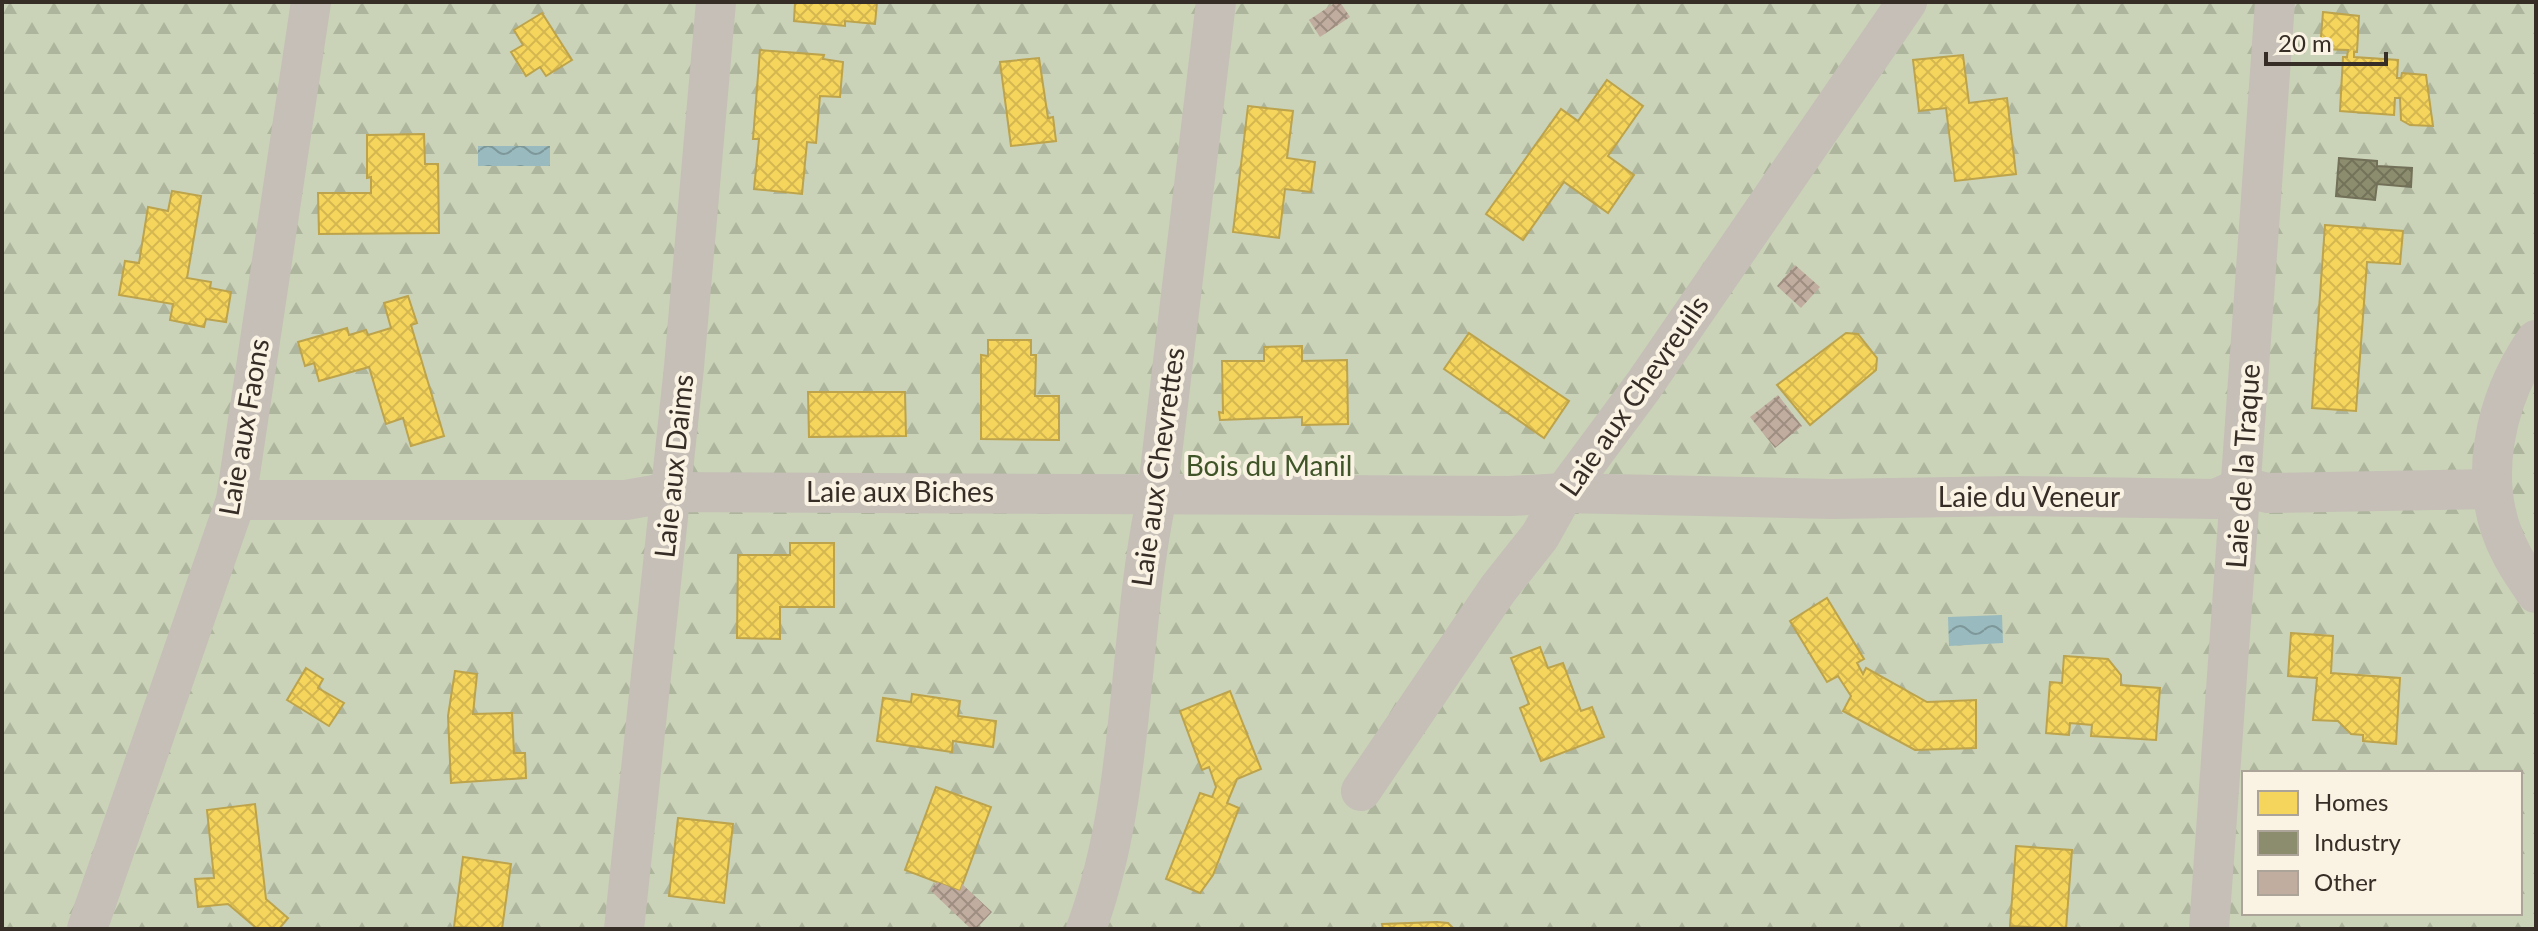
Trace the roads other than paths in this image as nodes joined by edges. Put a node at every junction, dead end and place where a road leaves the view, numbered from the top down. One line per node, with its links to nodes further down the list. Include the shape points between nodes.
1 (311, 2): 12 (street, Laie aux Faons)
2 (716, 2): 9 (street, Laie aux Daims)
3 (1216, 2): 11 (street, Laie aux Chevrettes)
4 (1907, 2): 10 (street, Laie aux Chevreuils)
5 (2275, 2): 7 (street, Laie de la Traque)
6 (2536, 340): 8 (street, via 2508,389 2494,444)
7 (2242, 487): 8 (street, Laie du Veneur, via 2268,493); 10 (street, Laie du Veneur, via 2216,499); 18 (street, Laie de la Traque)
8 (2491, 489): 13 (street, via 2509,549)
9 (671, 492): 11 (street, Laie aux Biches); 12 (street, Laie aux Biches, via 626,500); 16 (street, Laie aux Daims)
10 (1564, 493): 11 (street, Laie aux Biches); 14 (street, Laie aux Chevreuils, via 1540,536)
11 (1157, 496): 17 (street, Laie aux Chevrettes, via 1146,548 1111,842)
12 (236, 500): 15 (street, Laie aux Faons)
13 (2536, 593)
14 (1361, 791)
15 (87, 929)
16 (624, 929)
17 (1086, 929)
18 (2209, 929)

